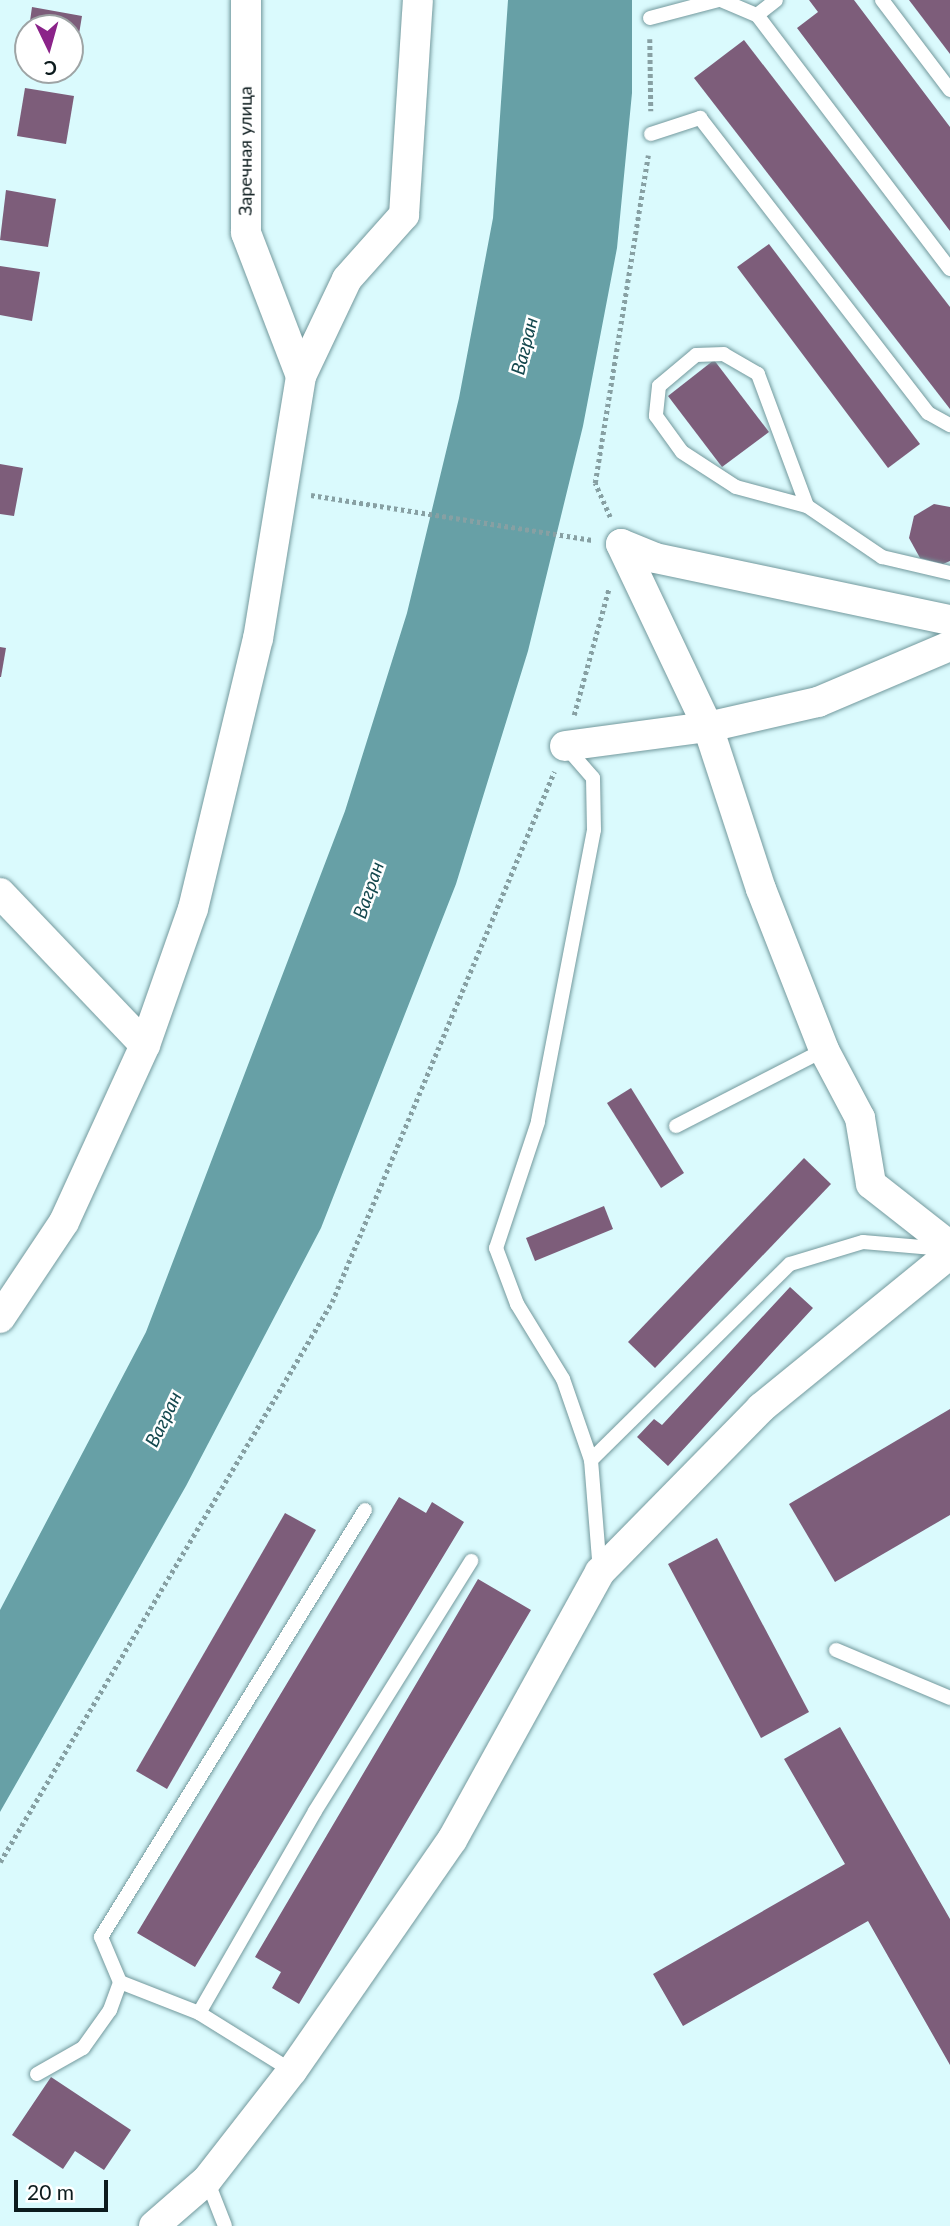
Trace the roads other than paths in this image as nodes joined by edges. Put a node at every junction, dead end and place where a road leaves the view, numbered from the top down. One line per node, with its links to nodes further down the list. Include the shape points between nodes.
1 (246, 0): 11 (street, Заречная улица, via 246,233)
2 (418, 0): 11 (street, via 404,215 347,279)
3 (720, 0): 6 (lane); 7 (lane)
4 (776, 0): 6 (lane)
5 (882, 0): 8 (lane)
6 (757, 15): 10 (lane)
7 (650, 18)
8 (950, 90)
9 (651, 134): 12 (lane, via 700,118 928,413)
10 (950, 269)
11 (301, 376): 20 (street, via 258,639 193,909)
12 (950, 425)
13 (807, 506): 13 (lane, via 758,374 724,354 696,355 659,386 656,416 682,452 736,487); 14 (lane, via 882,557)
14 (950, 573)
15 (950, 620): 17 (street, via 655,558 621,544)
16 (950, 646): 17 (street, via 818,702)
17 (708, 727): 18 (street); 21 (street, via 761,889)
18 (565, 746): 25 (lane, via 593,778 594,830 538,1122 496,1248 517,1304 563,1379)
19 (0, 893): 20 (street)
20 (145, 1045): 24 (street, via 64,1223)
21 (824, 1050): 22 (lane); 23 (street, via 859,1118 871,1184)
22 (676, 1126)
23 (950, 1250): 25 (lane, via 863,1242 790,1264); 28 (street, via 761,1408)
24 (0, 1318)
25 (591, 1460): 28 (lane)
26 (365, 1510): 31 (lane, via 101,1937)
27 (471, 1561): 32 (lane, via 315,1811)
28 (600, 1572): 33 (street, via 452,1840)
29 (836, 1650): 30 (lane)
30 (950, 1698)
31 (120, 1982): 32 (lane); 34 (lane, via 110,2010 83,2048)
32 (199, 2013): 33 (lane)
33 (292, 2070): 35 (street)
34 (37, 2074)
35 (207, 2180): 36 (street); 37 (lane)
36 (154, 2226)
37 (225, 2226)

